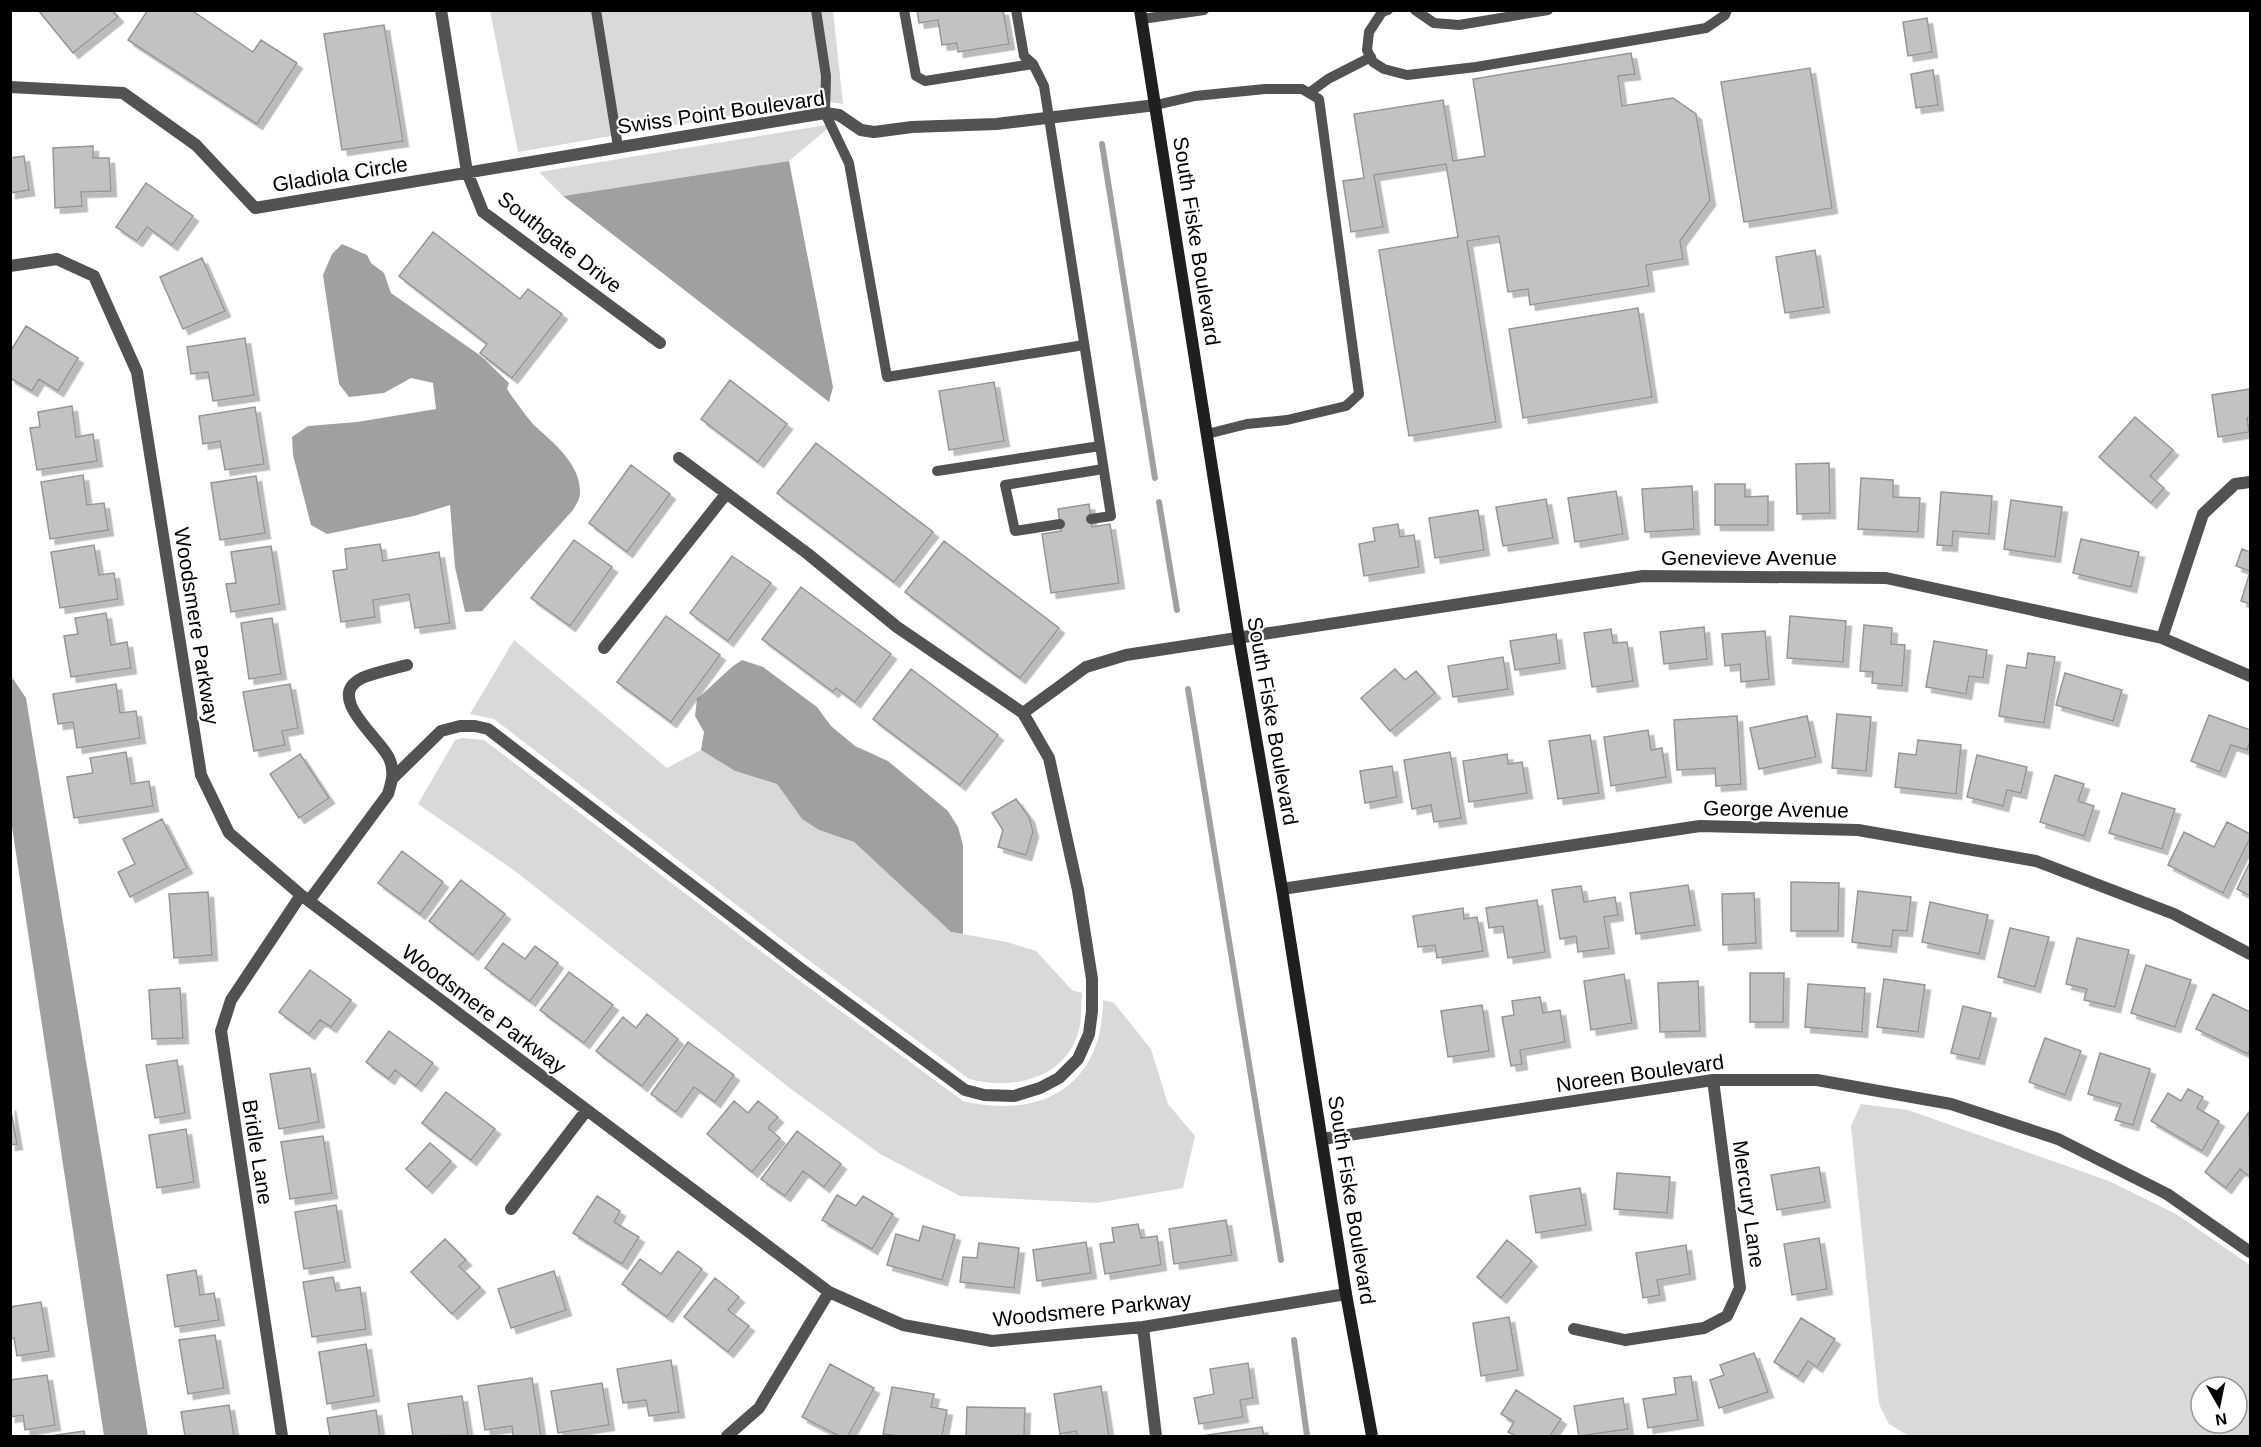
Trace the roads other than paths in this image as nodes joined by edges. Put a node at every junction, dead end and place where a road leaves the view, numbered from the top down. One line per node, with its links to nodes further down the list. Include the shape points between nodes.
1 (441, 10): 20 (street, Southgate Drive)
2 (596, 10): 19 (lane)
3 (816, 10): 17 (lane, via 826,76)
4 (904, 10): 13 (lane, via 916,76 925,81)
5 (1016, 10): 13 (lane, via 1024,56)
6 (1204, 10): 11 (lane)
7 (1388, 10): 12 (lane, via 1382,12 1369,32 1367,50)
8 (1415, 10): 9 (lane, via 1434,23 1459,25)
9 (1548, 10)
10 (1726, 10): 12 (lane, via 1725,15 1706,28 1476,68 1407,75 1384,69 1373,63)
11 (1141, 15): 16 (main road, South Fiske Boulevard)
12 (1371, 57): 15 (lane)
13 (1034, 64): 18 (lane, via 1044,86)
14 (10, 87): 20 (street, Gladiola Circle, via 123,93 196,145 255,208)
15 (1308, 93): 16 (lane, via 1302,89 1265,89 1196,96); 24 (lane, via 1319,99 1359,394 1346,406)
16 (1156, 105): 18 (street, Swiss Point Boulevard); 24 (main road, South Fiske Boulevard)
17 (825, 113): 18 (street, Swiss Point Boulevard, via 839,115 861,130 874,132); 19 (street, Swiss Point Boulevard); 23 (lane, via 849,163 887,377)
18 (1048, 118): 23 (lane)
19 (618, 147): 20 (street, Swiss Point Boulevard)
20 (467, 172): 22 (street, Southgate Drive, via 483,212)
21 (10, 266): 41 (street, Woodsmere Parkway, via 57,259 94,276 137,372 201,774 229,833)
22 (660, 343)
23 (1084, 345): 25 (lane)
24 (1207, 434): 34 (main road, South Fiske Boulevard)
25 (1100, 446): 27 (lane); 28 (lane)
26 (678, 458): 30 (street)
27 (1103, 469): 31 (lane, via 1111,516); 32 (lane, via 1005,485 1015,531)
28 (937, 471)
29 (2250, 482): 33 (street, via 2235,484 2203,514)
30 (726, 494): 35 (street); 38 (street, via 897,627)
31 (1091, 519)
32 (1060, 524)
33 (2162, 638): 34 (street, Genevieve Avenue, via 1886,578 1643,576); 37 (street, Genevieve Avenue)
34 (1239, 639): 38 (street, Genevieve Avenue, via 1126,655 1086,667); 40 (main road, South Fiske Boulevard)
35 (604, 648)
36 (407, 665): 39 (street, via 362,678 352,687 349,698 360,723 389,758)
37 (2250, 676)
38 (1023, 713): 39 (street, Bridle Lane, via 1049,758 1078,890 1092,979 1092,1011 1089,1034 1078,1059 1059,1078 1014,1096 965,1090 488,729 460,726 441,731)
39 (393, 778): 41 (street, Bridle Lane, via 388,794)
40 (1282, 889): 42 (street, George Avenue, via 1700,826 1858,830 2036,861 2174,914); 45 (main road, South Fiske Boulevard)
41 (305, 898): 44 (street, Woodsmere Parkway); 52 (street, Bridle Lane, via 231,1000 221,1031)
42 (2250, 954)
43 (1713, 1080): 45 (street, Noreen Boulevard); 47 (street, Noreen Boulevard, via 1817,1080 1951,1104 2058,1139 2167,1194); 51 (street, Mercury Lane, via 1740,1288 1727,1316 1704,1328 1624,1340)
44 (586, 1111): 46 (street); 48 (street, Woodsmere Parkway)
45 (1322, 1140): 49 (main road, South Fiske Boulevard)
46 (510, 1209)
47 (2250, 1252)
48 (829, 1292): 50 (street, Woodsmere Parkway, via 903,1325 992,1341); 53 (street, via 759,1408)
49 (1346, 1294): 50 (street, Woodsmere Parkway); 55 (main road, South Fiske Boulevard)
50 (1143, 1326): 54 (street)
51 (1574, 1329)
52 (282, 1437)
53 (727, 1437)
54 (1156, 1437)
55 (1372, 1437)

